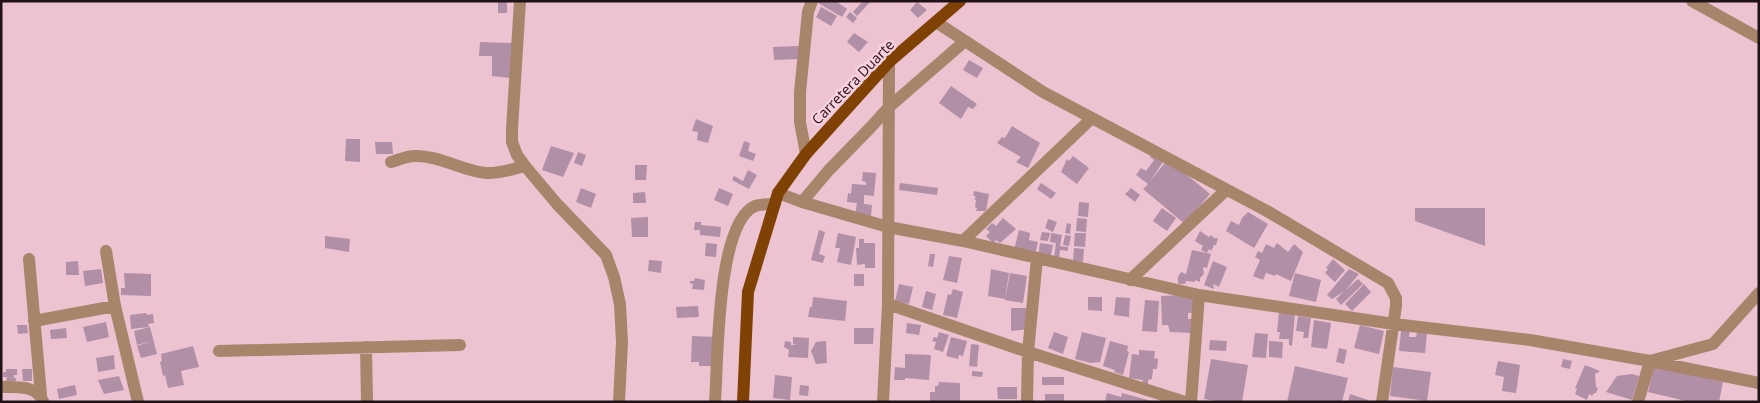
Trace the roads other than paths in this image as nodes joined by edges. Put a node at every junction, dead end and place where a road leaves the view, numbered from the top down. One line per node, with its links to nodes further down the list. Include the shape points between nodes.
1 (520, 1): 13 (street, via 512,142)
2 (812, 1): 11 (street, via 808,12 800,92 800,122)
3 (960, 1): 5 (main road, Carretera Duarte)
4 (1692, 1): 6 (street)
5 (936, 22): 7 (street); 8 (main road, Carretera Duarte)
6 (1759, 38)
7 (965, 41): 9 (street); 10 (street, via 1043,92)
8 (889, 62): 9 (street); 11 (main road, Carretera Duarte)
9 (889, 107): 16 (street); 17 (street)
10 (1092, 118): 14 (street); 18 (street)
11 (806, 154): 15 (main road, Carretera Duarte)
12 (391, 162): 13 (street, via 412,156 428,157 488,174)
13 (525, 166): 39 (street, via 606,255 620,304)
14 (1226, 190): 22 (street); 28 (street, via 1388,283 1396,298)
15 (776, 198): 16 (street); 40 (street, via 746,214 737,229 728,258 720,300); 41 (main road, Carretera Duarte, via 748,292)
16 (802, 202): 17 (street)
17 (888, 227): 18 (street); 25 (street)
18 (963, 241): 20 (street)
19 (106, 251): 26 (street)
20 (1036, 258): 22 (street); 32 (street)
21 (29, 260): 27 (street)
22 (1130, 280): 24 (street)
23 (1759, 293): 33 (street, via 1713,344)
24 (1199, 295): 28 (street); 45 (street)
25 (888, 304): 32 (street); 42 (street)
26 (115, 306): 27 (street); 37 (street)
27 (34, 321): 36 (street)
28 (1394, 324): 33 (street, via 1530,340); 46 (street)
29 (460, 345): 30 (street)
30 (366, 347): 31 (street); 38 (street)
31 (219, 351)
32 (1028, 352): 43 (street); 44 (street)
33 (1650, 361): 34 (street); 47 (street)
34 (1759, 383)
35 (1, 387): 36 (street, via 35,391)
36 (42, 398)
37 (138, 402)
38 (367, 402)
39 (619, 402)
40 (715, 402)
41 (743, 402)
42 (883, 402)
43 (1027, 402)
44 (1185, 402)
45 (1191, 402)
46 (1382, 402)
47 (1638, 402)

